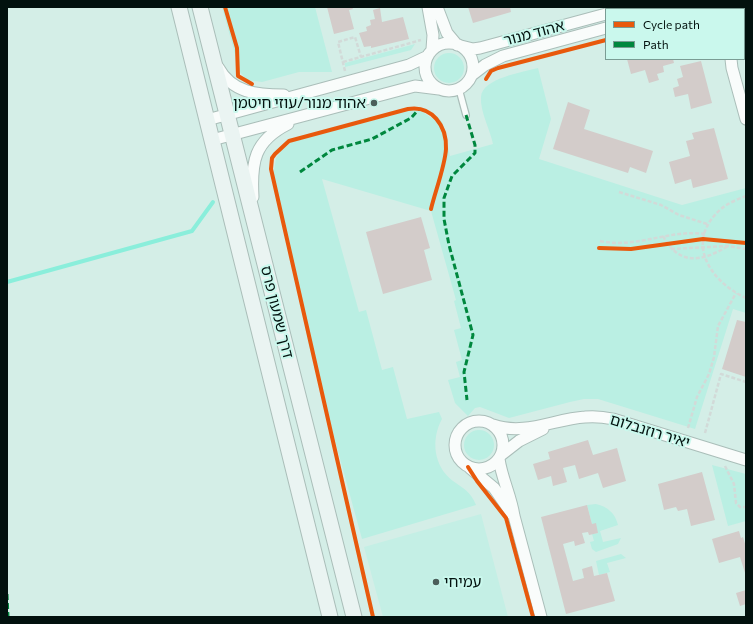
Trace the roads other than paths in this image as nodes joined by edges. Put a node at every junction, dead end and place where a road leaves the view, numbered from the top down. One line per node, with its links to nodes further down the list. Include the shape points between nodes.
1 (179, 7): 19 (street, דרך שמעון פרס)
2 (200, 7): 9 (street, דרך שמעון פרס)
3 (428, 7): 8 (street, via 433,35)
4 (437, 7): 7 (street, via 446,31)
5 (605, 14): 7 (street, אהוד מנור, via 480,48)
6 (605, 28): 11 (street, אהוד מנור, via 503,56)
7 (459, 46): 8 (street, via 446,43); 11 (street, via 472,58)
8 (430, 53): 12 (street, via 425,63 427,78); 14 (street, via 409,65)
9 (213, 57): 14 (street, via 222,75 246,92 260,95); 15 (street, דרך שמעון פרס)
10 (730, 62): 18 (street)
11 (472, 75): 13 (street)
12 (439, 89): 13 (street); 17 (street, via 415,86)
13 (459, 89): 16 (lane)
14 (298, 95): 15 (street)
15 (228, 114): 19 (street); 20 (street, דרך שמעון פרס)
16 (466, 115)
17 (303, 116): 20 (street); 22 (street, via 271,135 256,154 252,176)
18 (746, 119)
19 (207, 120): 21 (street, דרך שמעון פרס)
20 (233, 135): 21 (street); 22 (street, דרך שמעון פרס)
21 (212, 140): 29 (street, דרך שמעון פרס)
22 (254, 218): 30 (street, דרך שמעון פרס)
23 (554, 424): 24 (street, יאיר רוזנבלום, via 512,429); 25 (street, יאיר רוזנבלום, via 519,441); 26 (street, יאיר רוזנבלום, via 583,417 613,419)
24 (493, 425): 25 (street, via 502,438 504,447); 27 (street, via 478,421 464,426 459,432 455,448 462,462)
25 (500, 457): 27 (street, via 485,469); 28 (street, via 502,477)
26 (746, 460)
27 (468, 466): 28 (street, via 494,488)
28 (514, 516): 31 (street)
29 (330, 617)
30 (354, 617)
31 (541, 617)

